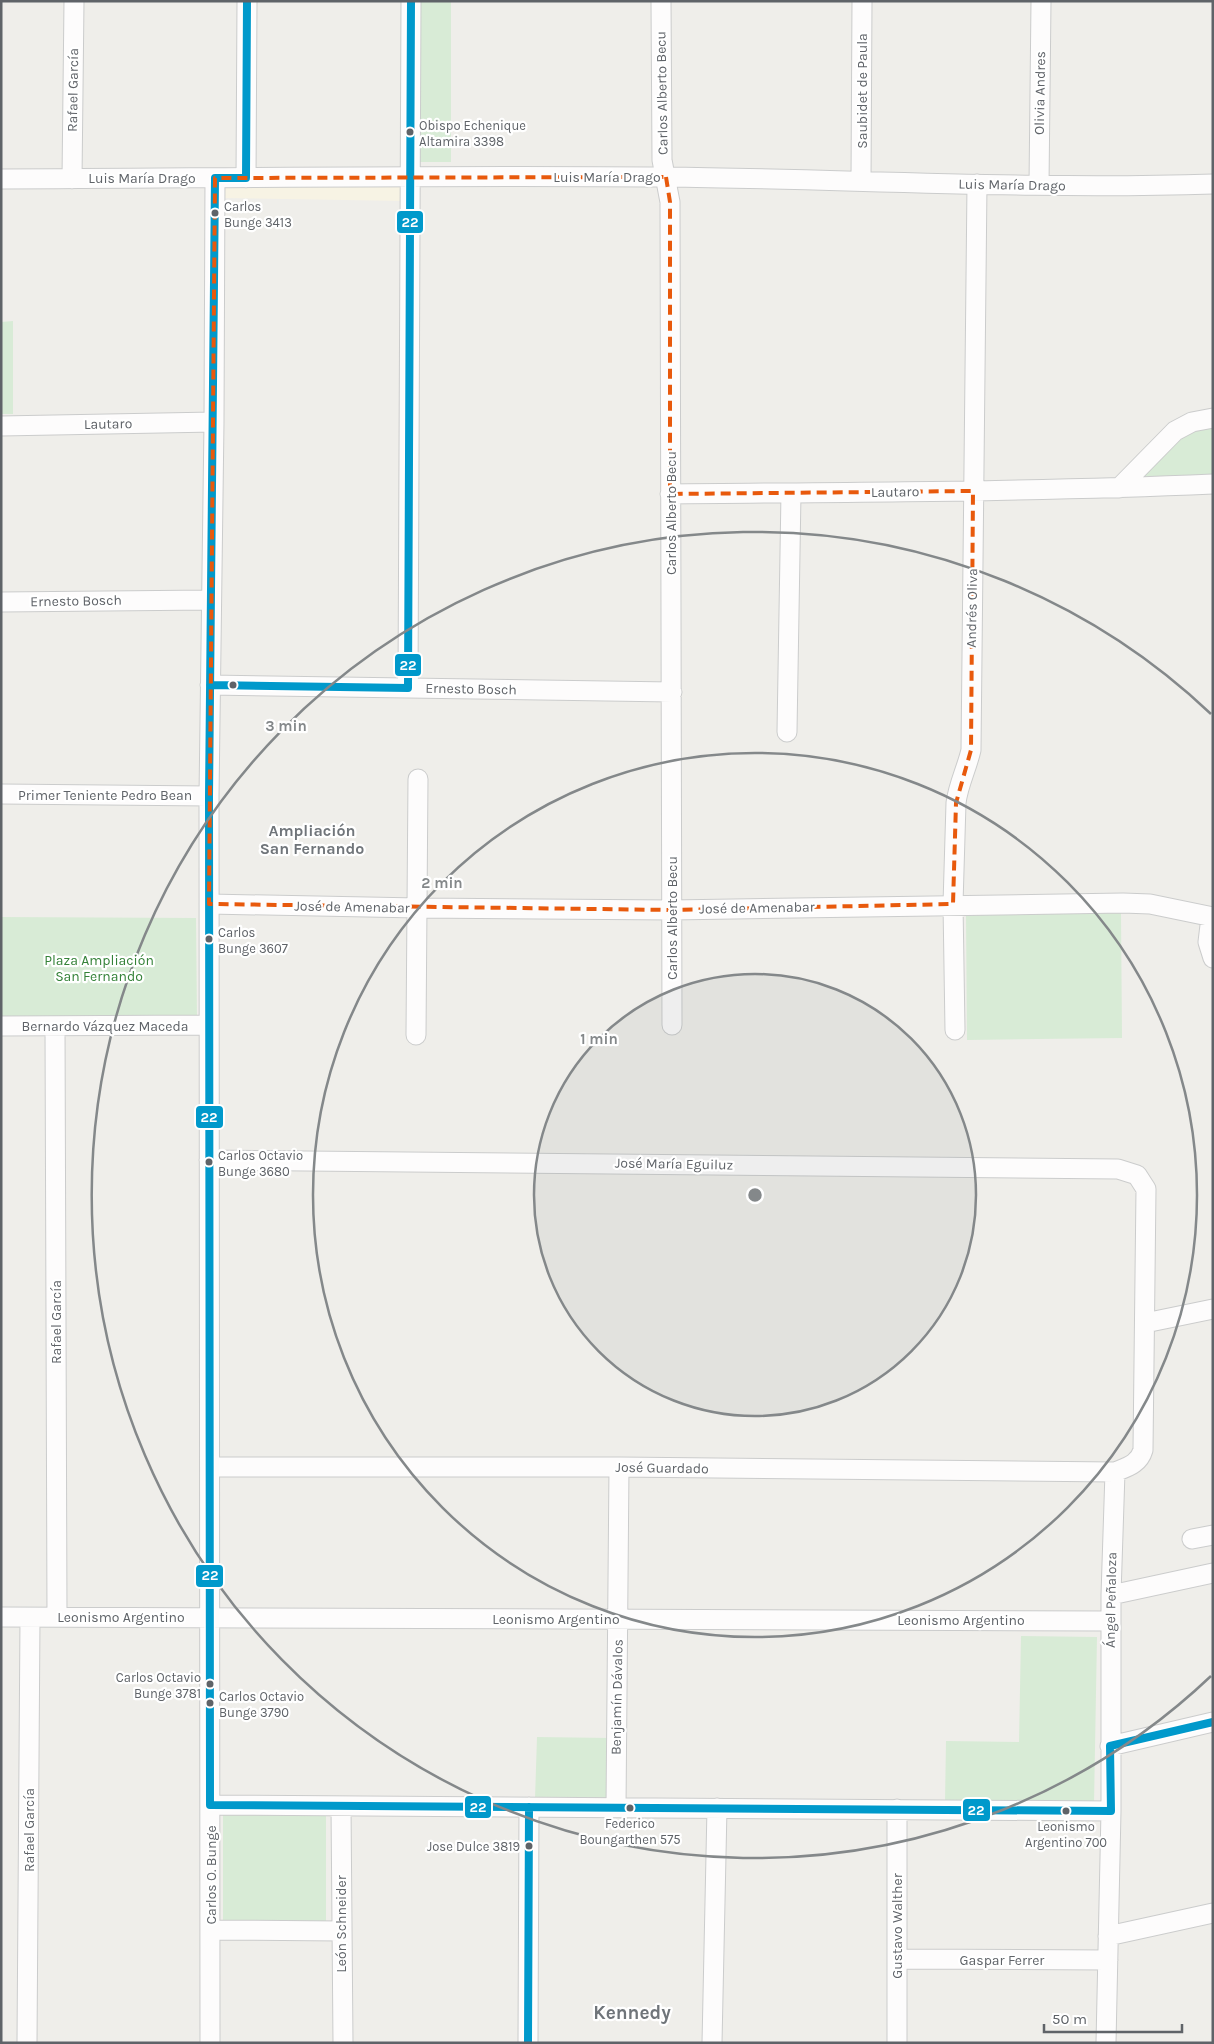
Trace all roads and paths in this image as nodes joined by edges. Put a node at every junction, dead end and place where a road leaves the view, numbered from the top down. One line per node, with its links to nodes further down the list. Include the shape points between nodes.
1 (74, 1): 12 (street, Rafael García)
2 (247, 1): 9 (street)
3 (411, 1): 7 (street)
4 (661, 1): 10 (street, Carlos Alberto Becu, via 662,160)
5 (862, 1): 13 (street, Saubidet de Paula)
6 (1041, 1): 16 (street, Olivia Andres)
7 (410, 176): 9 (street, Luis María Drago); 10 (street, Luis María Drago); 28 (street)
8 (215, 178): 9 (street, Luis María Drago); 12 (street, Luis María Drago); 18 (street, Carlos O. Bunge)
9 (246, 178)
10 (666, 178): 13 (street, Luis María Drago); 24 (street, Carlos Alberto Becu, via 670,202)
11 (1, 179): 12 (street, Luis María Drago)
12 (72, 179)
13 (861, 181): 14 (street, Luis María Drago)
14 (977, 184): 16 (street, Luis María Drago); 22 (street, Andrés Oliva)
15 (1213, 184): 16 (street, Luis María Drago)
16 (1039, 185)
17 (1213, 418): 21 (street, via 1192,422 1175,430)
18 (214, 422): 19 (street, Lautaro); 25 (street, Carlos O. Bunge)
19 (1, 426)
20 (1213, 484): 21 (street, Lautaro)
21 (1120, 488): 22 (street, Lautaro)
22 (973, 491): 23 (street, Lautaro); 35 (street, Andrés Oliva, via 971,750 957,791)
23 (791, 493): 24 (street, Lautaro); 30 (street)
24 (670, 494): 29 (street, Carlos Alberto Becu)
25 (210, 600): 26 (street, Ernesto Bosch); 27 (street, Carlos O. Bunge)
26 (1, 602)
27 (210, 685): 28 (street, Ernesto Bosch); 33 (street, Carlos O. Bunge)
28 (408, 688): 29 (street, Ernesto Bosch)
29 (672, 692): 37 (street, Carlos Alberto Becu)
30 (787, 732)
31 (418, 778): 36 (street)
32 (1, 794): 33 (street, Primer Teniente Pedro Bean)
33 (209, 796): 34 (street, Carlos O. Bunge)
34 (210, 904): 36 (street, José de Amenabar); 40 (street, Carlos O. Bunge)
35 (954, 904): 37 (street, José de Amenabar); 38 (street, José de Amenabar, via 1150,904); 44 (street, Andrés Oliva)
36 (418, 908): 37 (street, José de Amenabar); 45 (street)
37 (672, 910): 41 (street, Carlos Alberto Becu)
38 (1212, 917): 39 (street, via 1208,942)
39 (1213, 958)
40 (209, 1025): 43 (street, Bernardo Vázquez Maceda); 46 (street, Carlos O. Bunge)
41 (672, 1025)
42 (1, 1026): 43 (street, Bernardo Vázquez Maceda)
43 (55, 1026): 57 (street, Rafael García)
44 (955, 1030)
45 (416, 1034)
46 (209, 1160): 48 (street, José María Eguiluz, via 1118,1169 1137,1175 1146,1189); 49 (street, Carlos O. Bunge)
47 (1213, 1308): 48 (street)
48 (1145, 1323): 51 (street, via 1143,1450 1136,1463)
49 (210, 1467): 50 (street, José Guardado); 59 (street, Carlos O. Bunge)
50 (619, 1467): 51 (street, José Guardado); 60 (street, Benjamín Dávalos)
51 (1115, 1472): 55 (street, Ángel Peñaloza)
52 (1213, 1535): 53 (street)
53 (1192, 1539)
54 (1213, 1573): 55 (street)
55 (1111, 1595): 61 (street, Ángel Peñaloza)
56 (1, 1617): 58 (street, Leonismo Argentino)
57 (56, 1617): 58 (street, Leonismo Argentino); 59 (street, Leonismo Argentino)
58 (30, 1618): 77 (street, Rafael García)
59 (210, 1618): 60 (street, Leonismo Argentino); 64 (street, Carlos O. Bunge)
60 (617, 1619): 61 (street, Leonismo Argentino); 67 (street, Benjamín Dávalos)
61 (1110, 1621): 63 (street, Ángel Peñaloza)
62 (1213, 1722): 63 (street)
63 (1110, 1746): 70 (street, Ángel Peñaloza)
64 (210, 1805): 65 (street); 72 (street, Carlos O. Bunge)
65 (341, 1806): 66 (street); 73 (street, León Schneider)
66 (529, 1807): 67 (street); 80 (street)
67 (616, 1807): 68 (street)
68 (717, 1808): 69 (street); 81 (street)
69 (896, 1810): 70 (street); 75 (street, Gustavo Walther)
70 (1111, 1811): 74 (street, Ángel Peñaloza)
71 (1213, 1913): 74 (street)
72 (211, 1930): 73 (street); 78 (street, Carlos O. Bunge)
73 (341, 1931): 79 (street, León Schneider)
74 (1108, 1936): 76 (street, Ángel Peñaloza)
75 (897, 1959): 76 (street, Gaspar Ferrer); 82 (street, Gustavo Walther)
76 (1108, 1960): 83 (street, Ángel Peñaloza)
77 (28, 2043)
78 (210, 2043)
79 (343, 2043)
80 (528, 2043)
81 (712, 2043)
82 (897, 2043)
83 (1106, 2043)

